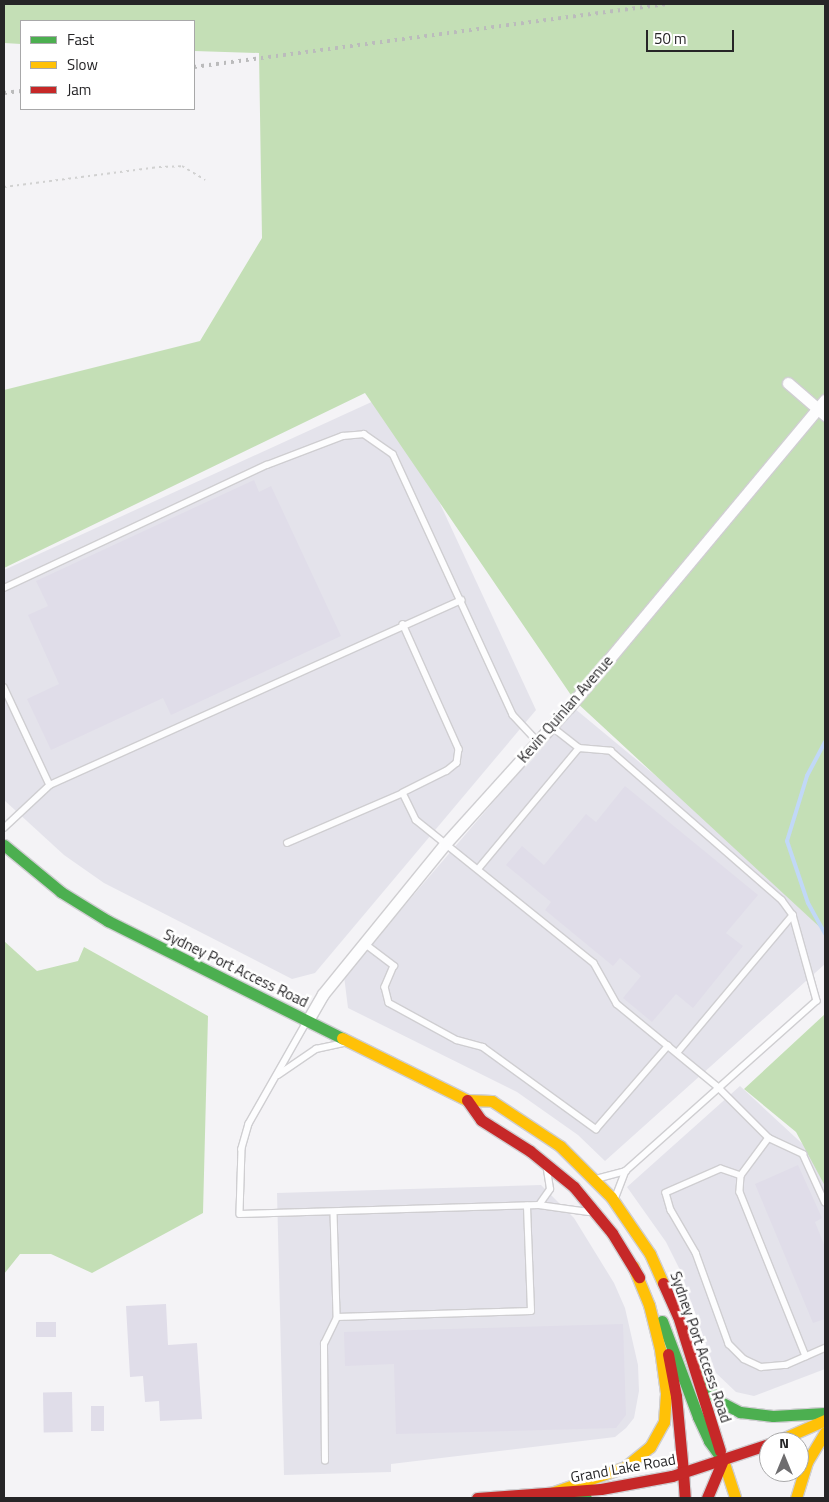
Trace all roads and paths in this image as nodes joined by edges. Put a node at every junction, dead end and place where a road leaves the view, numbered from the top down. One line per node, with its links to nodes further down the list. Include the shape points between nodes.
1 (205, 180): 2 (path, via 182,166)
2 (4, 187)
3 (788, 383): 4 (street)
4 (823, 408): 9 (street, Kevin Quinlan Avenue)
5 (4, 588): 6 (lane, via 267,466 343,436 364,434 393,454)
6 (461, 600): 7 (lane); 10 (lane, via 512,714)
7 (403, 624): 12 (lane); 13 (lane, via 459,749 457,763 448,771)
8 (4, 687): 12 (lane)
9 (551, 726): 10 (street, Kevin Quinlan Avenue); 11 (lane)
10 (537, 741): 16 (street, Kevin Quinlan Avenue)
11 (579, 748): 18 (lane); 19 (lane, via 611,750 782,900)
12 (50, 785): 14 (lane)
13 (403, 793): 15 (lane); 16 (lane, via 416,820)
14 (4, 828)
15 (287, 843)
16 (445, 844): 18 (lane); 20 (street, Kevin Quinlan Avenue)
17 (4, 846): 21 (main road, Sydney Port Access Road, via 61,892 108,921)
18 (479, 868): 23 (lane, via 594,963 617,1004)
19 (793, 915): 24 (lane); 26 (lane, via 817,1001)
20 (364, 943): 21 (street, Kevin Quinlan Avenue, via 323,994); 23 (lane, via 394,966 385,987 389,1004 456,1040 483,1046 596,1129)
21 (308, 1020): 22 (main road, Sydney Port Access Road); 25 (lane)
22 (351, 1042): 25 (lane, via 316,1049); 27 (main road, Sydney Port Access Road)
23 (668, 1046): 24 (lane)
24 (677, 1053): 26 (lane)
25 (276, 1076): 37 (lane, via 249,1124 242,1149 240,1214)
26 (718, 1087): 28 (lane); 30 (lane)
27 (467, 1100): 29 (main road, Sydney Port Access Road, via 481,1120); 32 (main road, Sydney Port Access Road, via 492,1101 518,1117 560,1146)
28 (769, 1138): 31 (lane); 34 (lane, via 803,1154)
29 (545, 1162): 35 (lane, via 550,1189); 38 (main road, Sydney Port Access Road)
30 (626, 1171): 32 (lane); 33 (lane)
31 (742, 1176): 42 (lane, via 740,1192); 42 (lane, via 721,1170 666,1193 671,1210 696,1253 729,1344 744,1359 761,1367 786,1365)
32 (595, 1179): 33 (main road, Sydney Port Access Road)
33 (615, 1201): 43 (main road, Sydney Port Access Road, via 639,1234 661,1274)
34 (825, 1202)
35 (539, 1205): 36 (lane); 38 (lane, via 571,1207)
36 (527, 1206): 37 (lane); 40 (lane, via 531,1311)
37 (334, 1213): 40 (lane)
38 (600, 1217): 39 (main road, Sydney Port Access Road)
39 (633, 1266): 49 (main road, via 660,1317 705,1433); 51 (main road, Sydney Port Access Road, via 655,1310 668,1355 675,1388); 52 (main road, via 657,1334 666,1394 664,1422 650,1447 625,1467)
40 (337, 1317): 50 (lane, via 324,1344)
41 (825, 1348): 42 (lane)
42 (806, 1356)
43 (694, 1364): 44 (main road, via 708,1390 734,1410 773,1416); 49 (main road, Sydney Port Access Road)
44 (825, 1413)
45 (825, 1420): 46 (main road)
46 (798, 1432)
47 (825, 1432): 58 (main road, via 806,1462)
48 (759, 1447): 49 (main road, Grand Lake Road)
49 (723, 1460): 51 (main road, Grand Lake Road); 56 (main road); 57 (main road, Sydney Port Access Road)
50 (325, 1461)
51 (683, 1472): 52 (main road, Grand Lake Road, via 601,1489); 55 (main road, Sydney Port Access Road)
52 (546, 1495): 53 (main road, Grand Lake Road); 54 (main road)
53 (477, 1498)
54 (586, 1498)
55 (685, 1498)
56 (707, 1498)
57 (735, 1498)
58 (796, 1498)

